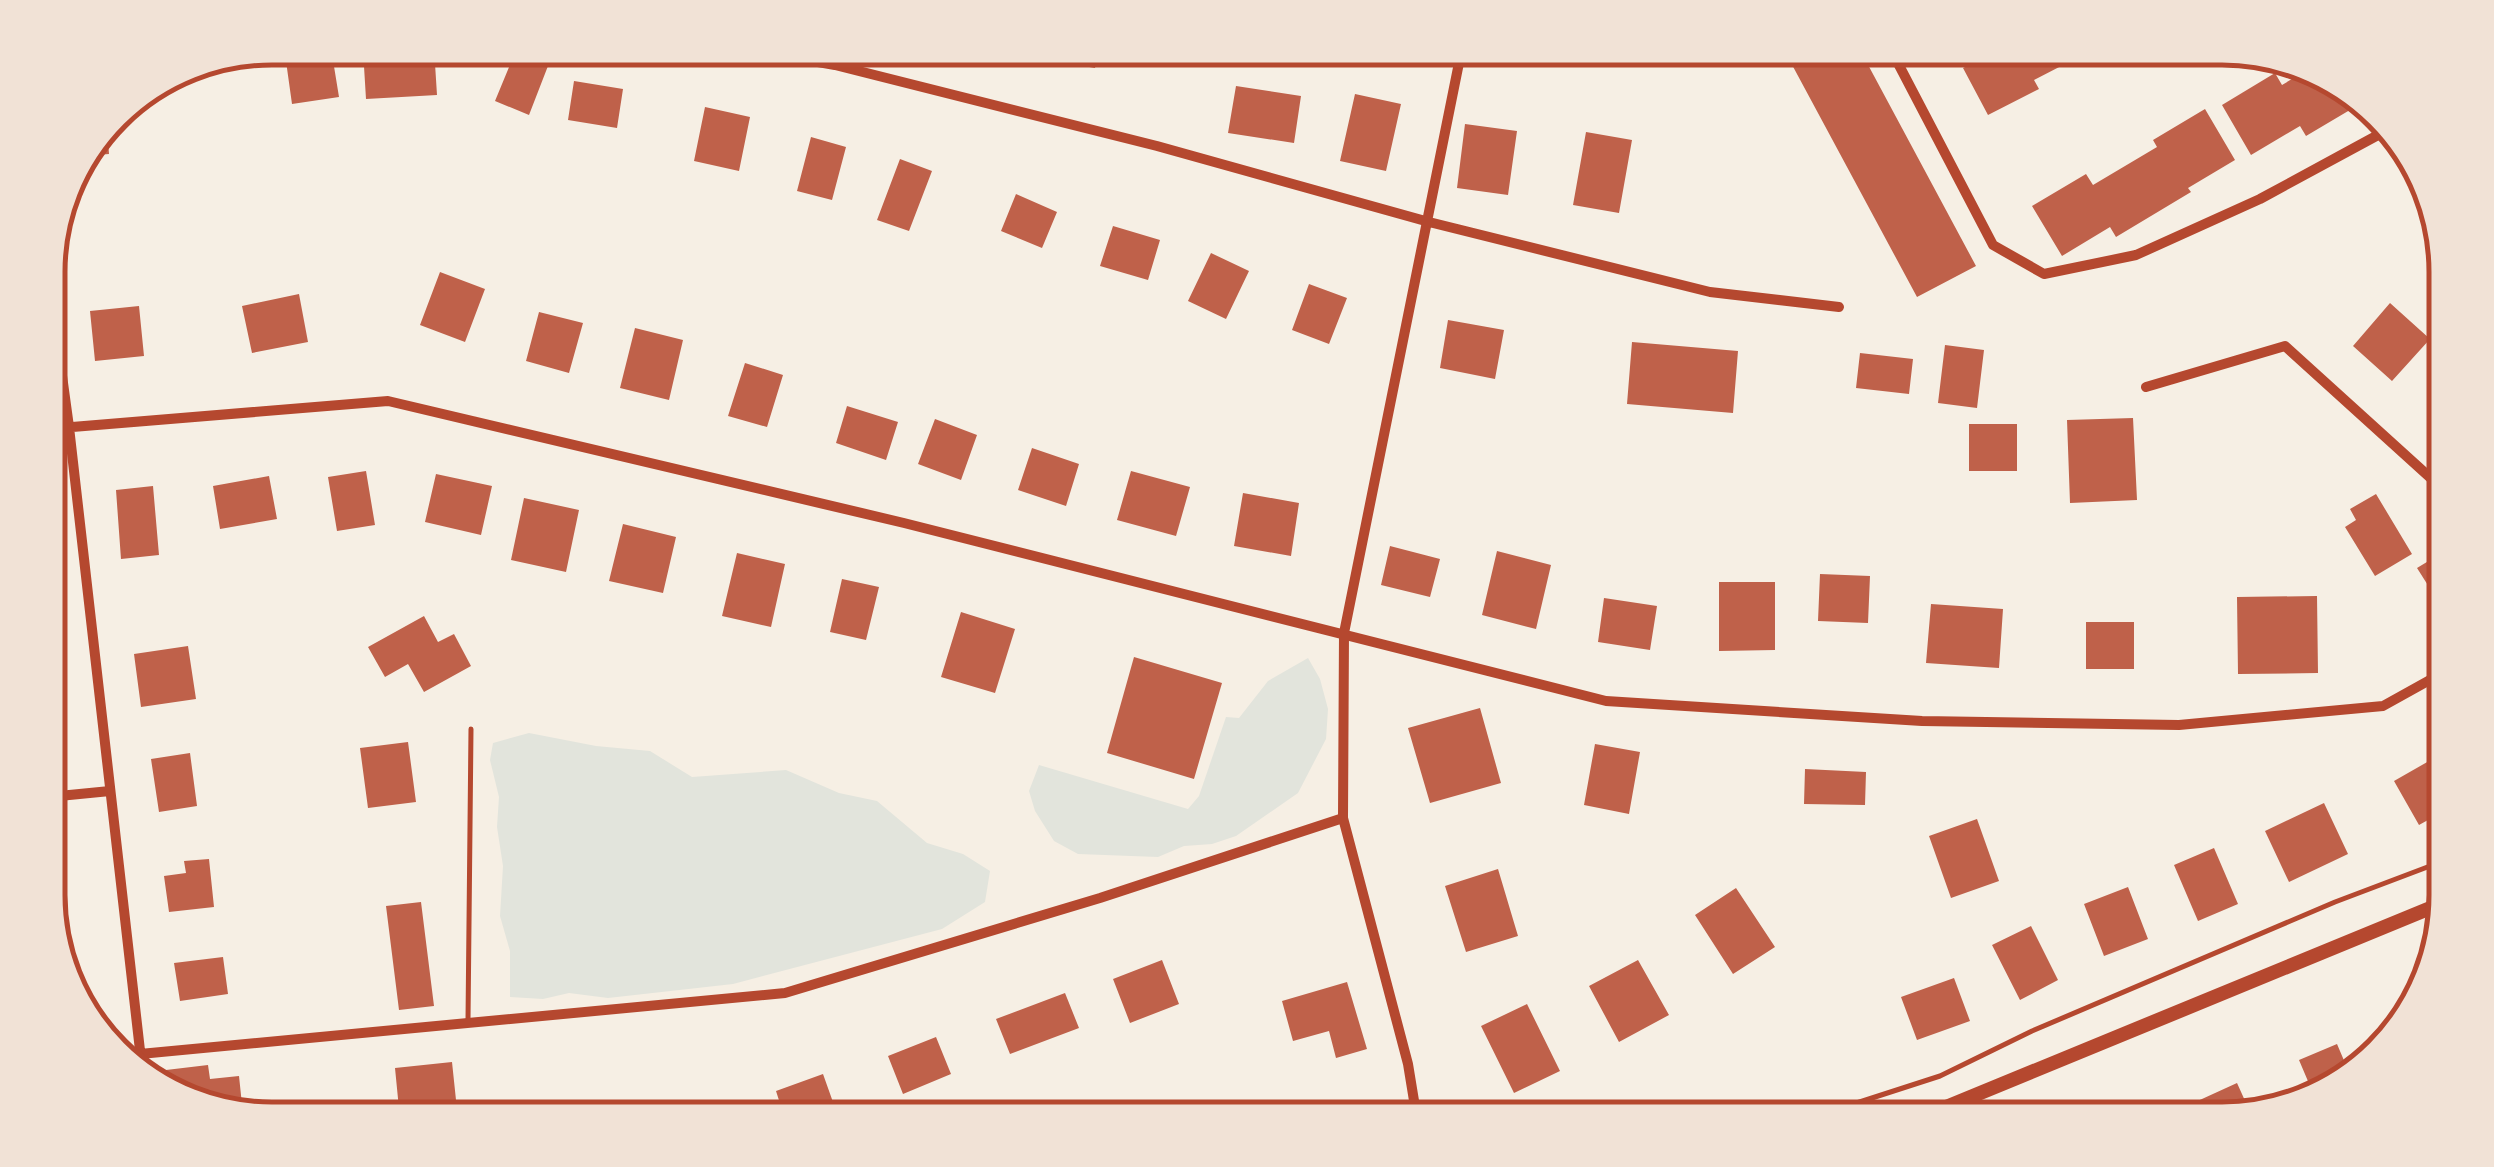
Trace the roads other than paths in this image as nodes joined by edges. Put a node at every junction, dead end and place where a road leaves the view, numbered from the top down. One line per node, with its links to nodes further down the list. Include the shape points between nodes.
1 (835, 65): 5 (street)
2 (1459, 65): 5 (street)
3 (1899, 65): 4 (street, via 1993,245 2044,274 2136,255)
4 (2377, 136)
5 (1429, 222): 6 (street, via 1710,292); 12 (street)
6 (1839, 307)
7 (2146, 387): 11 (street, via 2285,346)
8 (65, 398): 10 (street)
9 (65, 427): 10 (street)
10 (69, 427): 12 (street, via 388,402); 15 (street)
11 (2429, 476)
12 (1344, 633): 13 (street, via 1606,701 1922,721 2179,725 2383,706); 17 (street)
13 (2429, 680)
14 (471, 729): 19 (lane)
15 (110, 791): 16 (street); 20 (street)
16 (65, 796)
17 (1343, 818): 19 (street, via 785,994); 21 (street)
18 (2429, 909): 22 (street)
19 (468, 1022): 20 (street)
20 (140, 1054)
21 (1414, 1102)
22 (1957, 1102)

